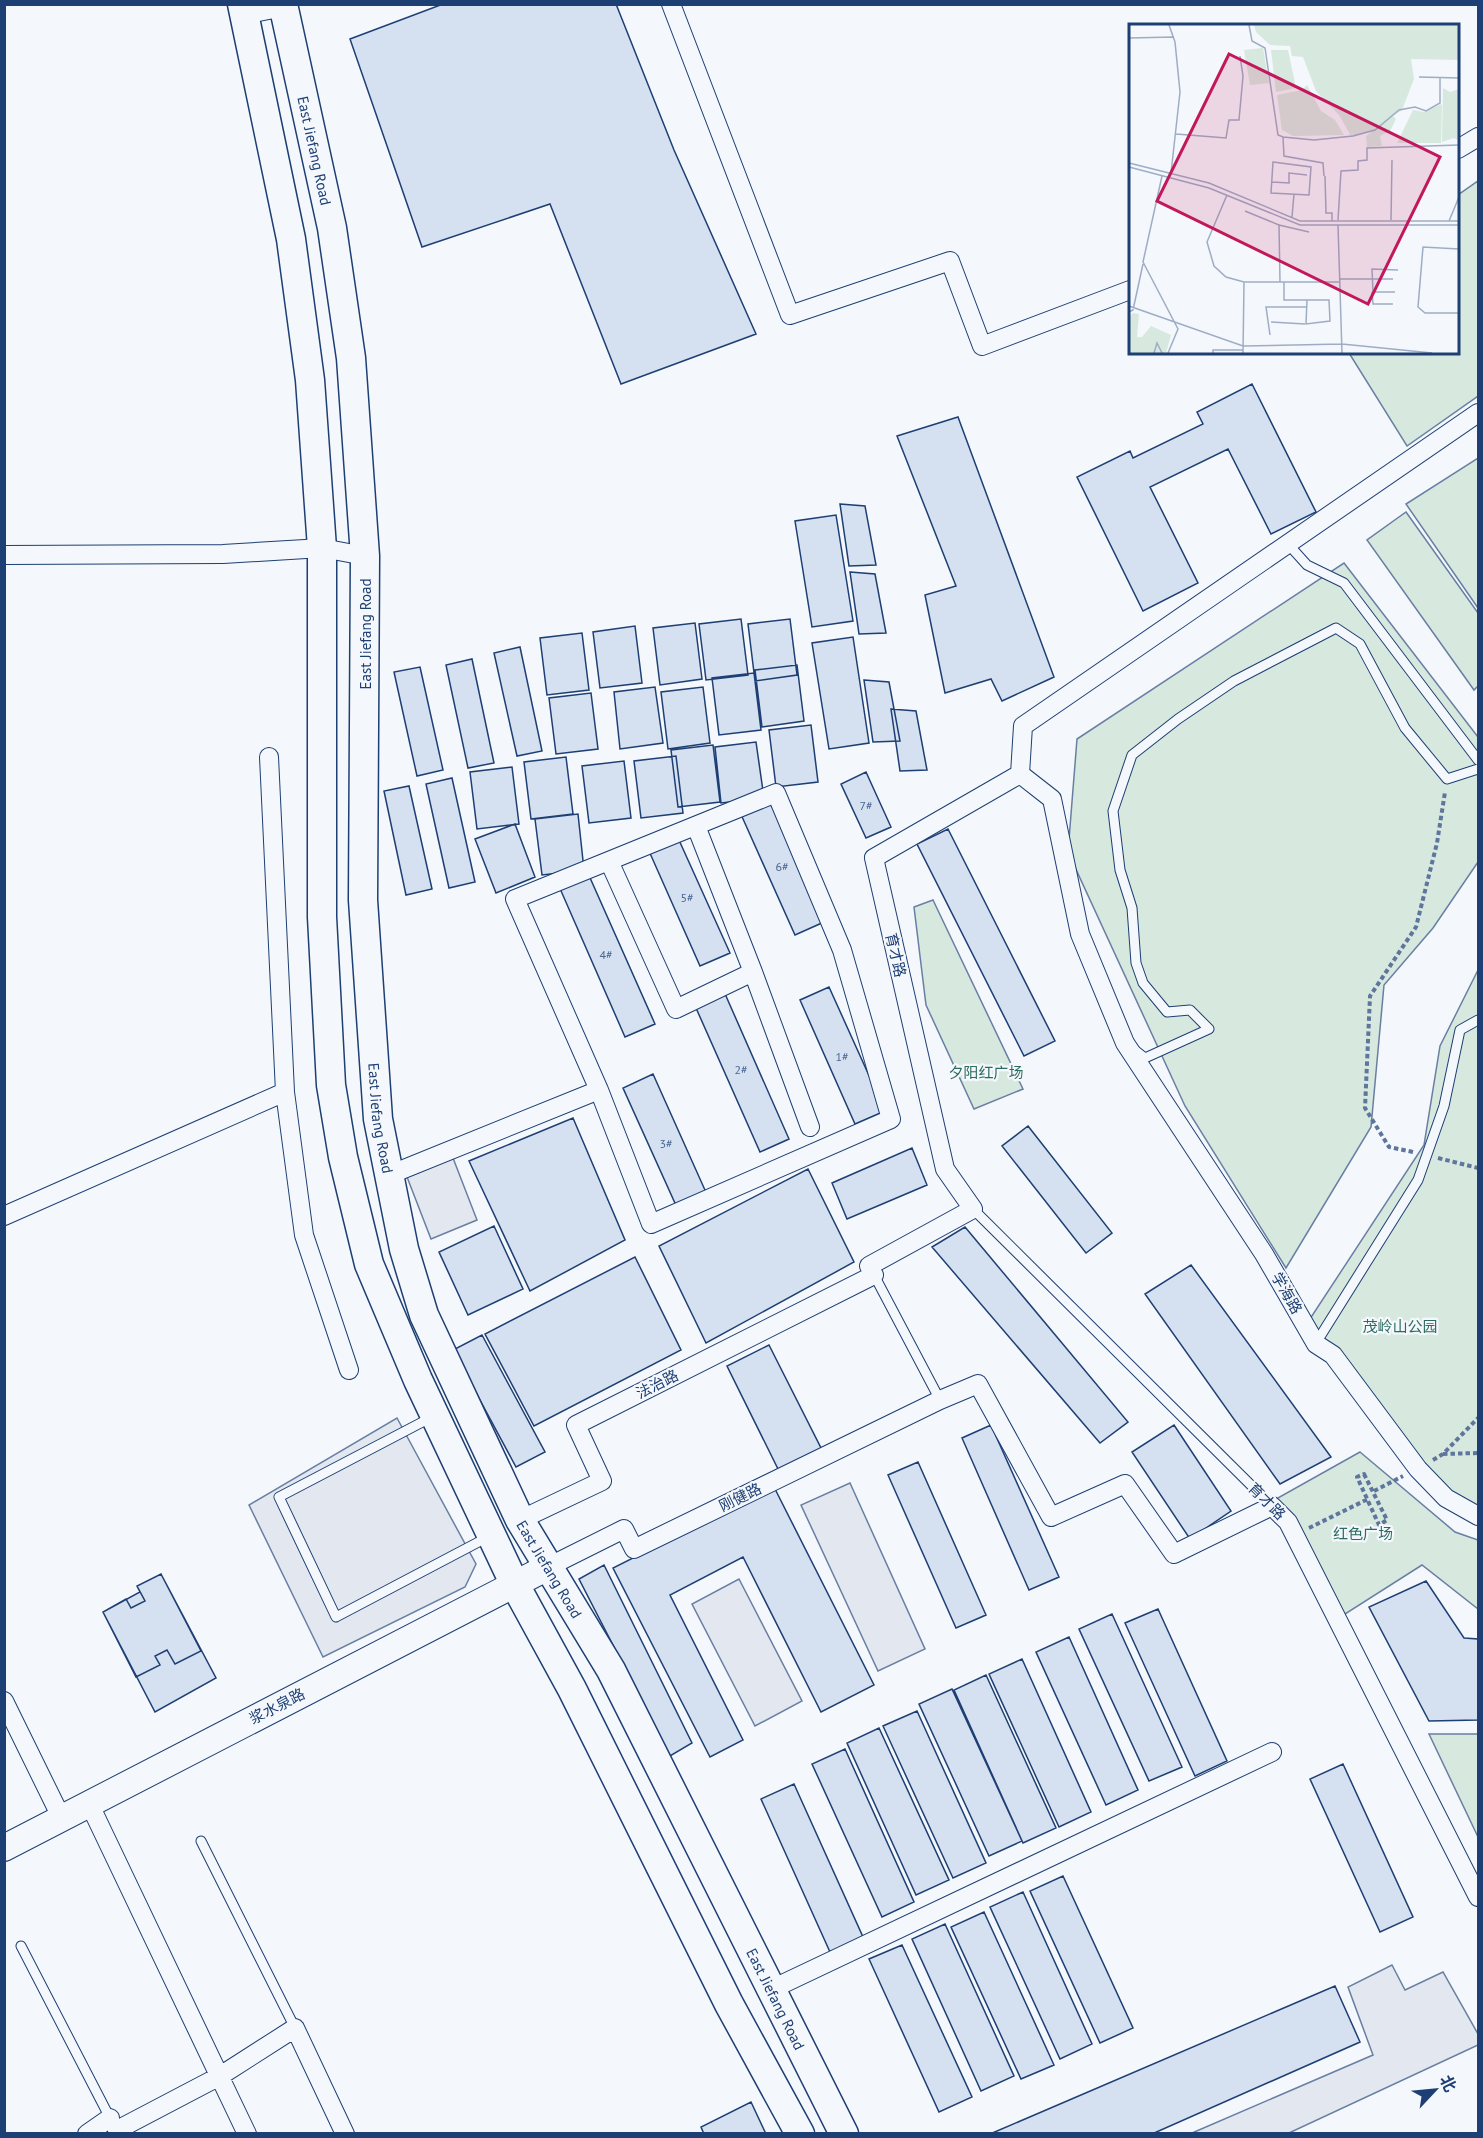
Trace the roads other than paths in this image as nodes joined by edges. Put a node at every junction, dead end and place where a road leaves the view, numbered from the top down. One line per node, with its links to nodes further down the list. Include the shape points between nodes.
1 (278, 4): 4 (main road)
2 (283, 4): 12 (main road, East Jiefang Road, via 334,240 351,358)
3 (671, 4): 7 (street, via 790,315 950,261 982,345)
4 (242, 8): 10 (main road, via 291,239 310,380)
5 (1479, 137): 6 (street)
6 (1459, 148)
7 (1129, 291)
8 (1479, 413): 9 (street)
9 (1288, 544): 14 (lane, via 1308,565 1344,584); 16 (street, via 1023,726)
10 (322, 548): 11 (street, via 224,554); 12 (street); 32 (main road, via 322,917 331,1085 369,1264)
11 (4, 555)
12 (365, 556): 25 (main road, East Jiefang Road, via 363,900 378,1119)
13 (269, 758): 23 (street)
14 (1479, 760)
15 (1479, 770): 21 (lane, via 1447,779 1405,728 1360,644 1336,628 1234,681 1178,719 1132,755 1113,811 1120,870 1132,908 1136,963 1143,983 1167,1012 1190,1010 1209,1029 1145,1058)
16 (1020, 774): 21 (street, 学海路, via 1053,799 1080,934); 26 (street, 育才路, via 874,858 945,1169)
17 (696, 826): 18 (street); 19 (street); 22 (street, via 776,793 842,950 891,1119 651,1224)
18 (609, 861): 19 (street, via 676,1010); 22 (street, via 515,899)
19 (753, 972): 24 (street)
20 (1479, 1020): 29 (lane, via 1460,1030 1444,1106 1418,1180)
21 (1125, 1043): 29 (street, 学海路, via 1264,1254)
22 (600, 1090): 25 (street)
23 (285, 1092): 27 (street); 30 (street, via 304,1235)
24 (810, 1127)
25 (389, 1175): 35 (main road, East Jiefang Road, via 404,1249 424,1315)
26 (973, 1209): 28 (street); 33 (lane, 育才路)
27 (4, 1216)
28 (871, 1270): 31 (lane); 35 (street, 法治路, via 576,1425 602,1481)
29 (1316, 1344): 34 (street, 学海路, via 1332,1355 1418,1468 1446,1498)
30 (349, 1370)
31 (940, 1400): 33 (street, via 978,1384 1051,1517 1125,1484 1174,1554); 37 (street, 刚健路, via 634,1549 624,1529)
32 (434, 1416): 36 (main road); 36 (lane, via 279,1497 336,1617)
33 (1272, 1506): 45 (street, 育才路, via 1288,1522)
34 (1479, 1516)
35 (520, 1520): 37 (main road, East Jiefang Road)
36 (491, 1535): 38 (main road)
37 (550, 1566): 38 (main road, 浆水泉路); 47 (main road, East Jiefang Road, via 611,1670)
38 (514, 1584): 41 (main road, 浆水泉路); 54 (main road, via 572,1689 729,2004)
39 (4, 1701): 42 (street)
40 (1272, 1752): 47 (street)
41 (89, 1803): 42 (main road, 浆水泉路); 49 (street)
42 (61, 1817): 44 (main road, 浆水泉路)
43 (201, 1841): 48 (lane)
44 (4, 1848)
45 (1479, 1897)
46 (21, 1946): 50 (lane)
47 (772, 1989): 55 (main road, East Jiefang Road)
48 (295, 2028): 49 (street); 53 (street)
49 (220, 2076): 50 (street); 52 (street)
50 (115, 2127): 51 (street)
51 (87, 2133)
52 (248, 2133)
53 (345, 2133)
54 (800, 2133)
55 (844, 2133)

